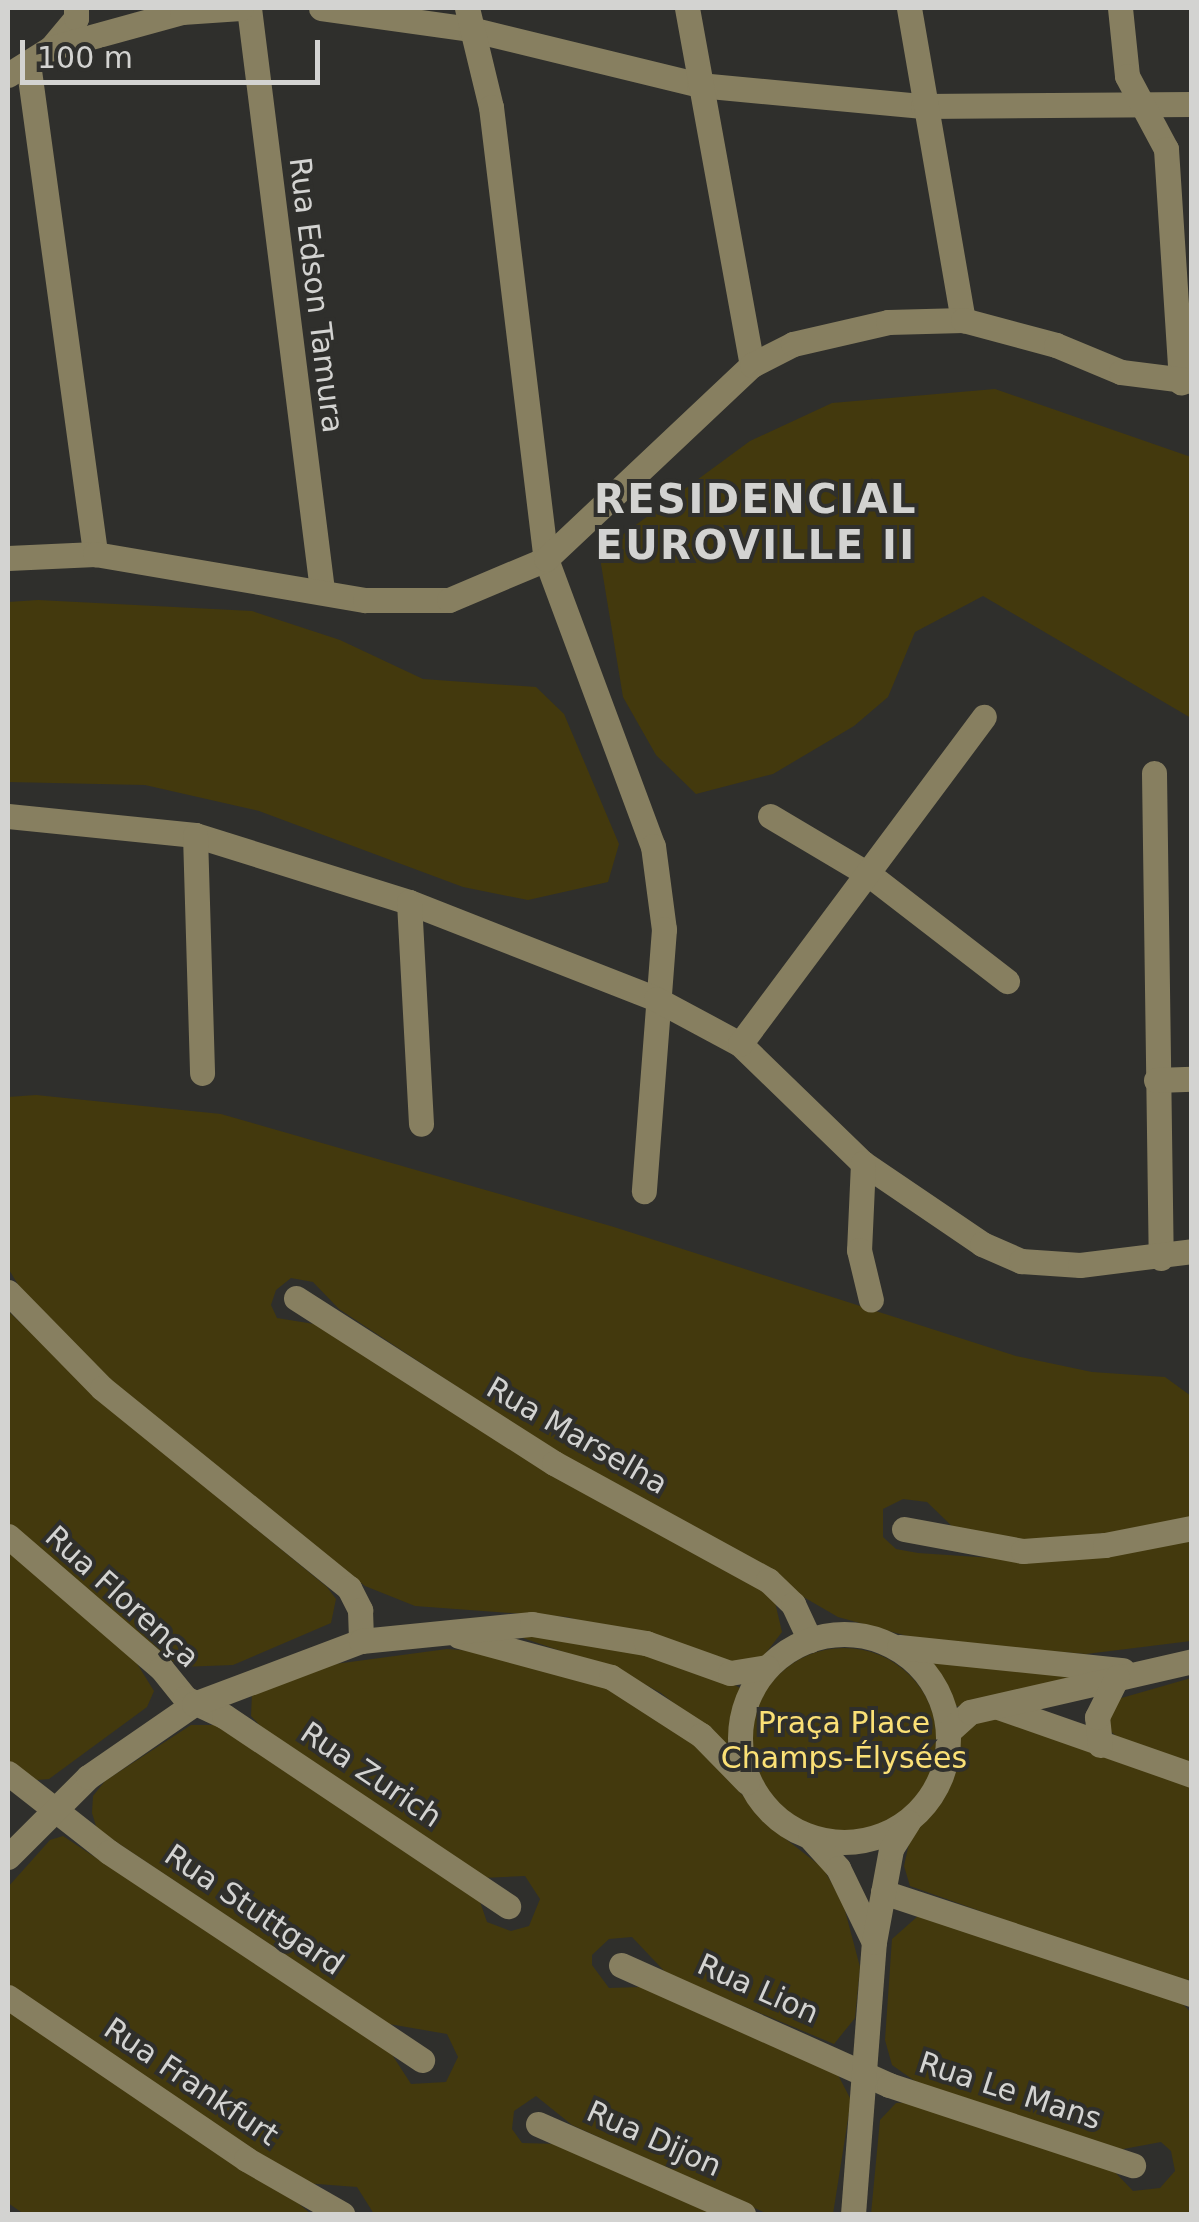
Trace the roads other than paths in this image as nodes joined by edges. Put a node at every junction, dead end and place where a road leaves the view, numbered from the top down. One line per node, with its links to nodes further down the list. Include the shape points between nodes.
1 (76, 8): 9 (street, via 76,18)
2 (245, 8): 7 (street); 21 (street, Rua Edson Tamura)
3 (320, 8): 8 (street)
4 (688, 8): 11 (street)
5 (908, 8): 13 (street)
6 (1120, 8): 14 (street, via 1127,76)
7 (177, 10): 9 (street)
8 (469, 18): 11 (street); 20 (street, via 491,107)
9 (51, 48): 10 (street)
10 (18, 69): 18 (street)
11 (698, 85): 13 (street); 16 (street)
12 (1192, 104): 14 (street)
13 (924, 106): 14 (street); 15 (street)
14 (1146, 108): 17 (street, via 1166,149)
15 (964, 320): 16 (street, via 842,331 793,344); 17 (street, via 1056,345 1122,372)
16 (752, 365): 20 (street)
17 (1186, 382)
18 (95, 554): 19 (street); 21 (street)
19 (8, 558)
20 (546, 559): 21 (street, via 449,600 365,600); 30 (street, via 653,846 664,929)
21 (322, 590)
22 (984, 718): 27 (street)
23 (1154, 773): 34 (street)
24 (8, 816): 26 (street)
25 (770, 816): 27 (street)
26 (196, 834): 28 (street); 32 (street)
27 (871, 876): 29 (street); 31 (street)
28 (409, 902): 30 (street); 35 (street)
29 (1007, 981)
30 (656, 999): 31 (street); 37 (street)
31 (740, 1044): 36 (street)
32 (202, 1073)
33 (1192, 1079): 34 (street)
34 (1156, 1080): 39 (street)
35 (421, 1124)
36 (863, 1164): 39 (street, via 982,1244 1021,1260 1080,1265); 42 (street, via 859,1250)
37 (644, 1191)
38 (1192, 1251): 39 (street)
39 (1161, 1258)
40 (8, 1292): 48 (street, via 102,1388 349,1588 360,1610)
41 (296, 1298): 47 (street, Rua Marselha, via 554,1464 768,1580 793,1604)
42 (871, 1300)
43 (1192, 1528): 44 (street, via 1106,1545 1022,1551)
44 (904, 1529)
45 (8, 1536): 53 (street, Rua Florença)
46 (435, 1632): 48 (street); 51 (street, via 532,1624 646,1643 730,1673); 59 (street, via 498,1642 611,1677 701,1735)
47 (810, 1640): 49 (street, via 844,1634); 51 (street)
48 (361, 1641): 53 (street)
49 (894, 1647): 52 (street); 55 (street, via 933,1682)
50 (1192, 1660): 52 (street)
51 (767, 1668): 59 (street, via 740,1725)
52 (1127, 1674): 54 (street); 56 (street, via 1097,1716)
53 (194, 1704): 60 (street); 65 (street, Rua Zurich, via 225,1716)
54 (993, 1705): 55 (street, via 970,1712); 56 (street)
55 (949, 1731): 61 (street, via 940,1781)
56 (1100, 1744): 58 (street)
57 (8, 1773): 60 (street, Rua Stuttgard)
58 (1192, 1775)
59 (752, 1788): 62 (street, via 769,1810)
60 (54, 1808): 63 (street); 70 (street, Rua Stuttgard, via 214,1924)
61 (909, 1821): 62 (street, via 858,1842); 64 (street, via 891,1849)
62 (810, 1837): 66 (street, via 838,1868)
63 (8, 1857)
64 (883, 1892): 66 (street); 68 (street)
65 (508, 1906)
66 (874, 1942): 71 (street)
67 (621, 1965): 71 (street, Rua Lion)
68 (1192, 1994)
69 (8, 1996): 74 (street, Rua Frankfurt, via 246,2159)
70 (422, 2060)
71 (869, 2074): 73 (street, Rua Le Mans); 76 (street)
72 (538, 2124): 75 (street, Rua Dijon)
73 (1132, 2165)
74 (342, 2214)
75 (744, 2214)
76 (853, 2214)

